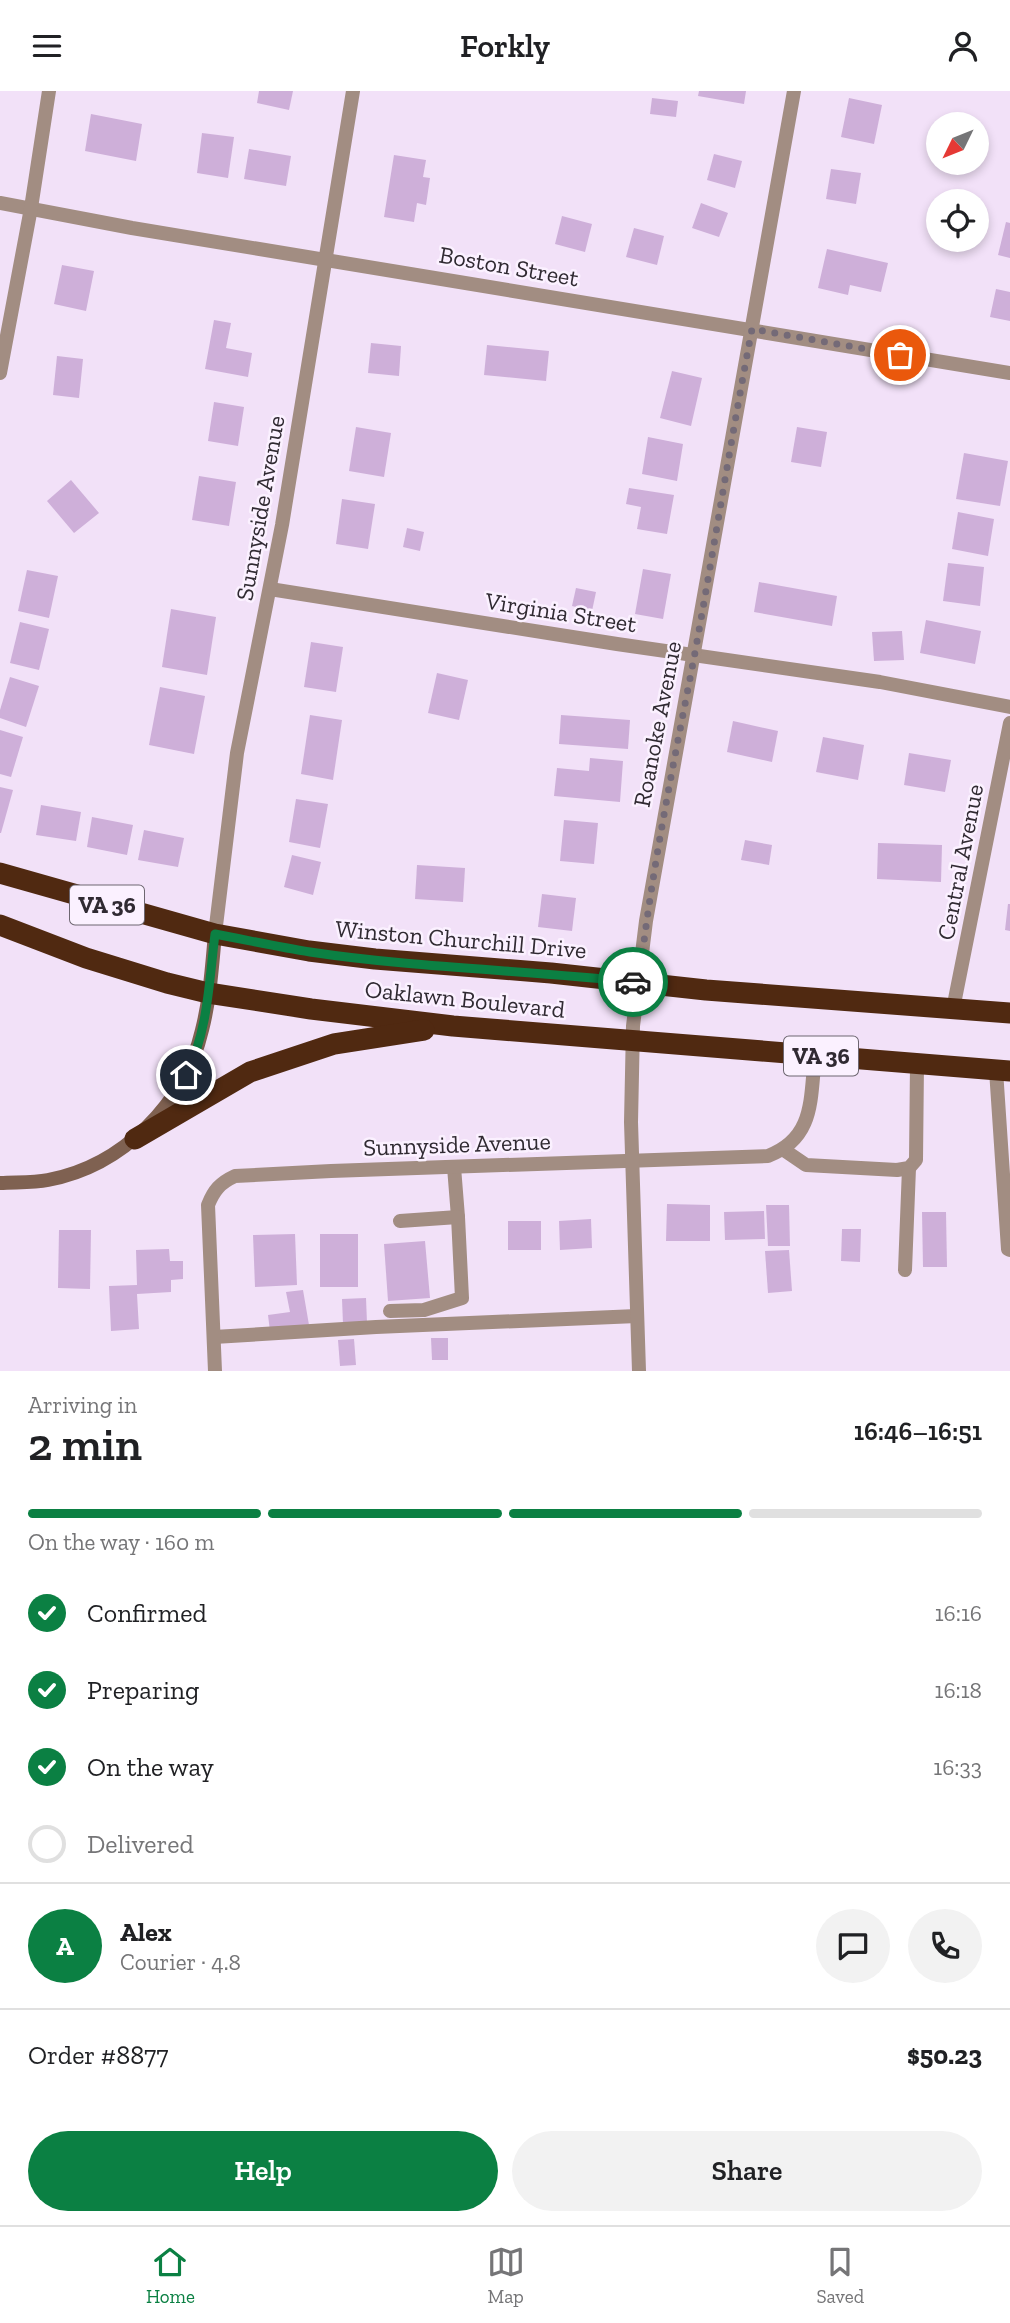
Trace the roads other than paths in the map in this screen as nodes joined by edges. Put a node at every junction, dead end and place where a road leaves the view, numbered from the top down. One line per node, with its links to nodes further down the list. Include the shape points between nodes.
1 (49, 91): 5 (street)
2 (353, 91): 6 (street, Sunnyside Avenue)
3 (794, 91): 7 (street, Roanoke Avenue)
4 (0, 203): 5 (street, Boston Street)
5 (31, 208): 6 (street, Boston Street); 8 (street)
6 (324, 259): 7 (street, Boston Street); 10 (street, Sunnyside Avenue)
7 (752, 329): 9 (street, Boston Street); 11 (street, Roanoke Avenue)
8 (0, 373)
9 (1010, 373)
10 (270, 589): 11 (street, Virginia Street); 16 (street, Sunnyside Avenue, via 237,753)
11 (694, 656): 12 (street, Virginia Street, via 880,682); 17 (street, Roanoke Avenue, via 663,817)
12 (1010, 707)
13 (1010, 723): 19 (street, Central Avenue)
14 (0, 873): 16 (highway, Winston Churchill Drive / VA 36)
15 (0, 925): 18 (highway, VA 36, via 86,958)
16 (215, 934): 17 (highway, Winston Churchill Drive / VA 36, via 375,959); 18 (street)
17 (639, 983): 19 (highway, Winston Churchill Drive / VA 36); 22 (street, Roanoke Avenue)
18 (208, 993): 21 (highway, Oaklawn Boulevard / VA 36); 26 (street, via 193,1061 178,1090)
19 (953, 1009): 20 (highway, Winston Churchill Drive / VA 36)
20 (1010, 1013)
21 (453, 1025): 22 (highway, Oaklawn Boulevard / VA 36); 26 (highway, via 334,1044 250,1072)
22 (633, 1041): 23 (highway, Oaklawn Boulevard / VA 36); 28 (street, Roanoke Avenue)
23 (815, 1056): 24 (highway, Oaklawn Boulevard / VA 36); 27 (street, via 805,1126)
24 (917, 1064): 25 (highway, Oaklawn Boulevard / VA 36); 30 (street, via 916,1160)
25 (1003, 1071): 34 (street)
26 (135, 1139): 31 (street, via 72,1174 47,1181)
27 (784, 1150): 28 (street, Sunnyside Avenue, via 768,1156); 30 (street, via 806,1164)
28 (632, 1161): 29 (street, Sunnyside Avenue); 37 (street, Roanoke Avenue)
29 (454, 1167): 32 (street); 38 (street, Sunnyside Avenue, via 249,1175 225,1180 208,1205)
30 (909, 1168): 35 (street)
31 (0, 1183)
32 (458, 1217): 33 (street); 36 (street, via 462,1298 424,1310)
33 (400, 1221)
34 (1010, 1250)
35 (905, 1270)
36 (390, 1311)
37 (637, 1316): 38 (street); 40 (street, Roanoke Avenue)
38 (214, 1337): 39 (street, Sunnyside Avenue)
39 (215, 1371)
40 (639, 1371)

